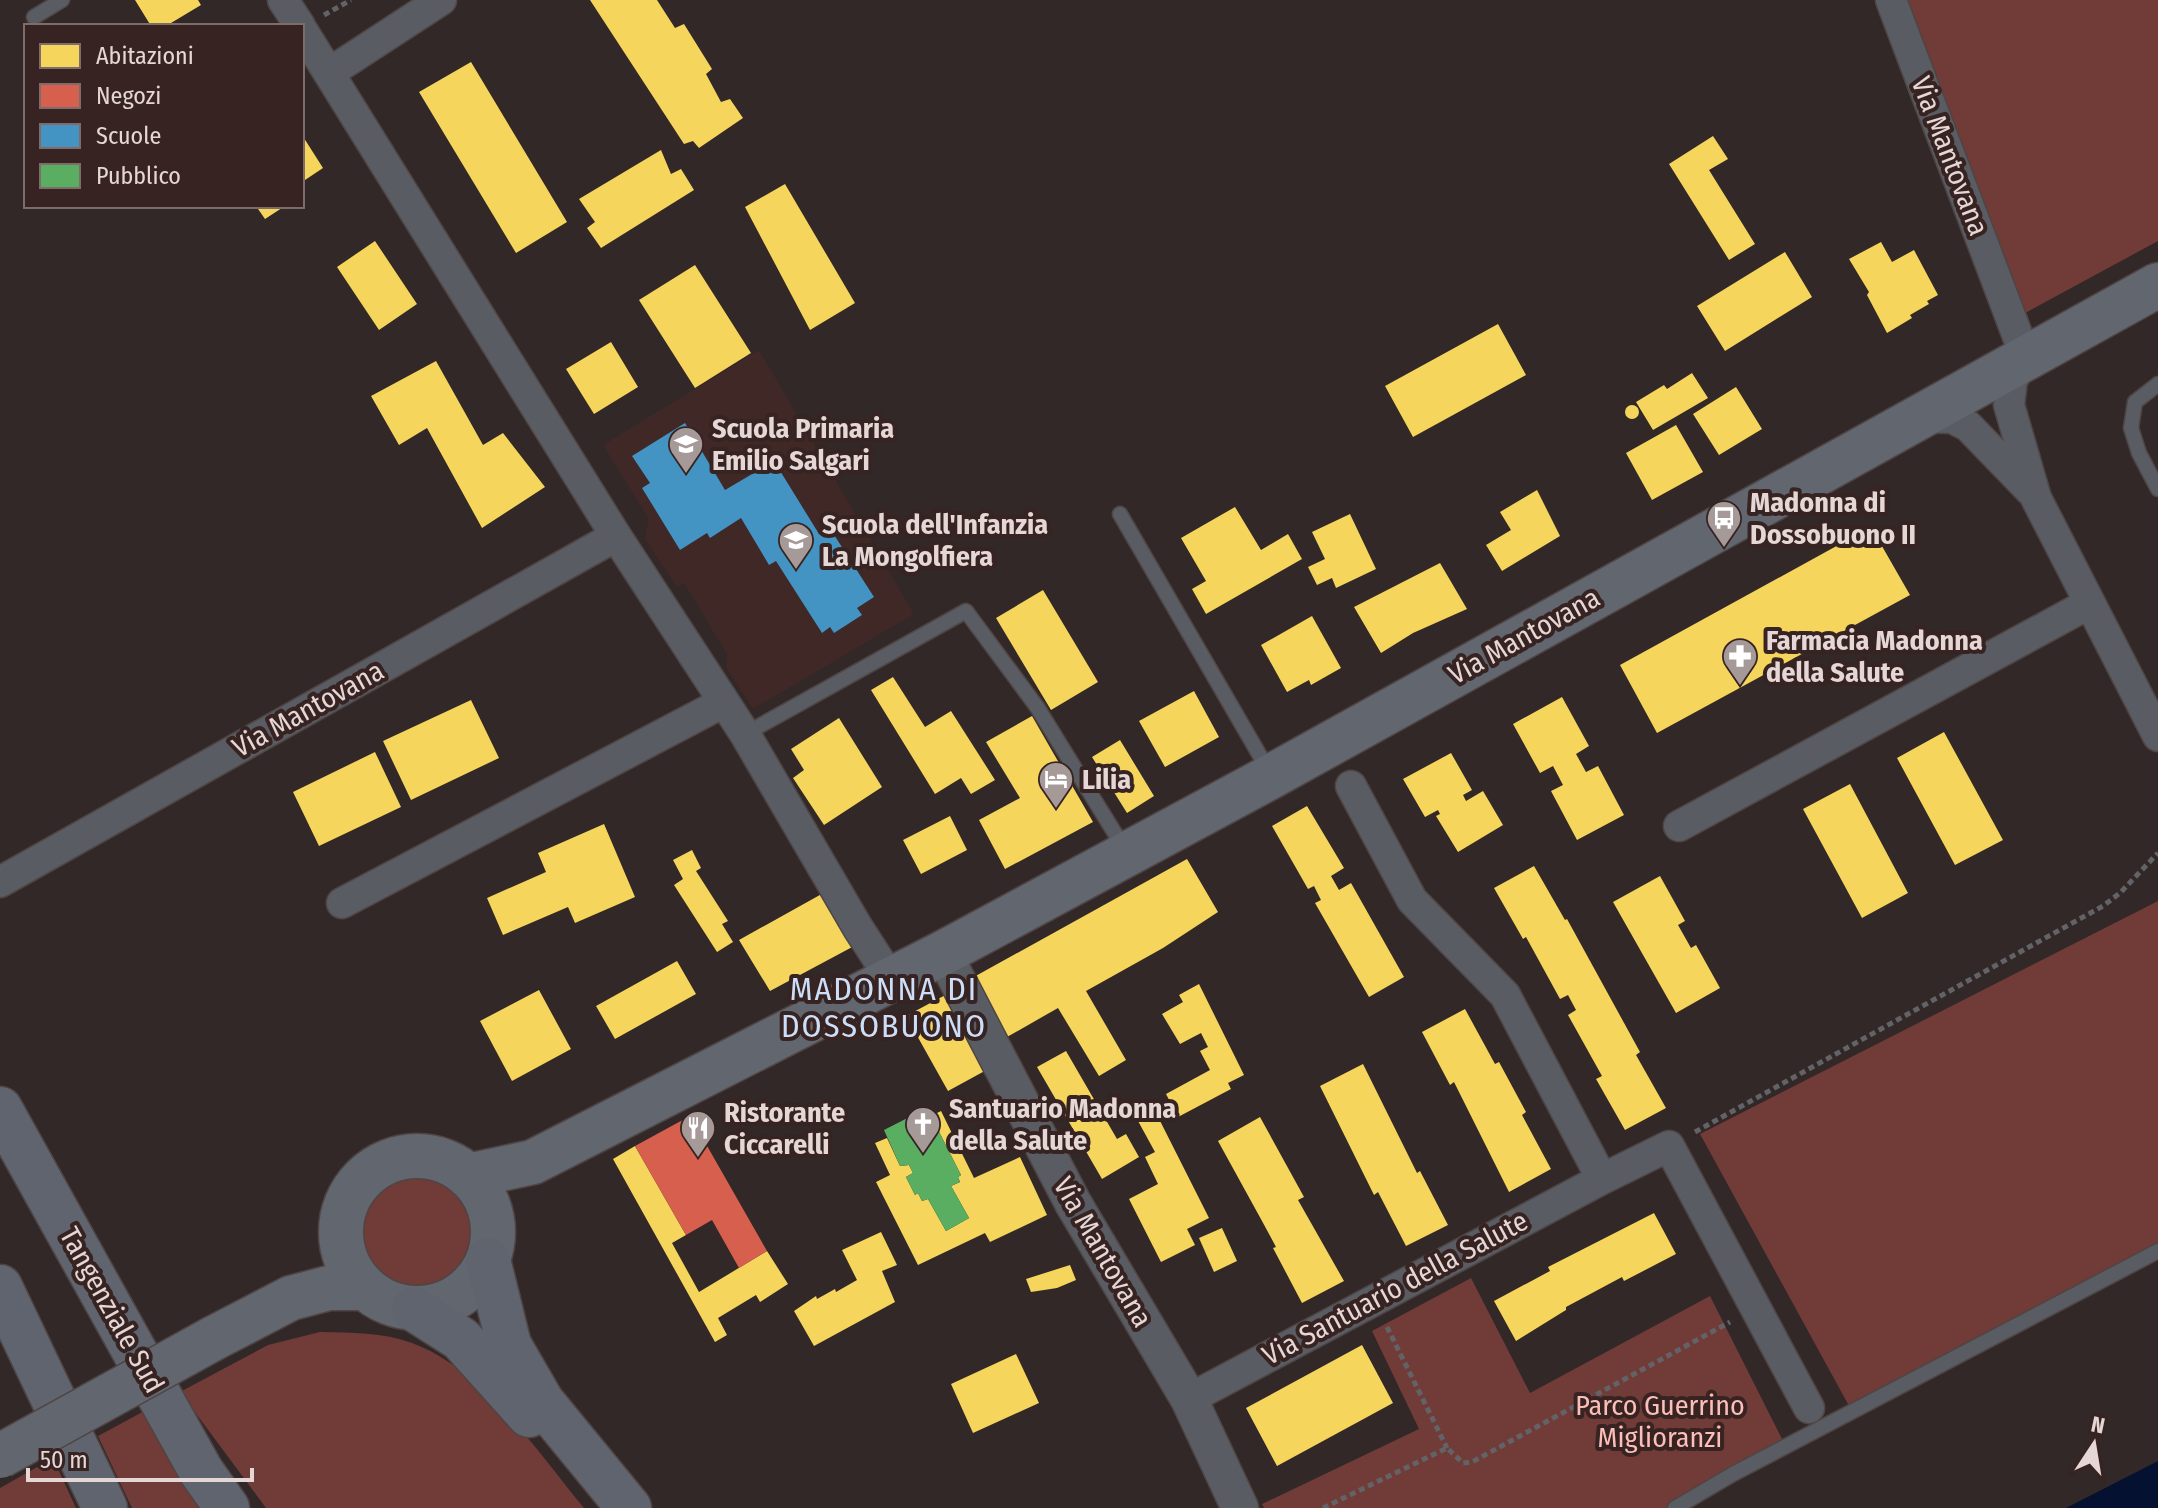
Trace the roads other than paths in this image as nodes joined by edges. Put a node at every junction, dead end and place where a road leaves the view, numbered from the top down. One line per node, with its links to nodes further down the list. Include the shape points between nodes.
1 (62, 0): 5 (lane)
2 (283, 0): 6 (street)
3 (441, 0): 8 (street)
4 (1891, 0): 10 (street, Via Mantovana)
5 (34, 17)
6 (298, 24)
7 (304, 33): 8 (street)
8 (329, 73): 16 (street)
9 (2158, 285): 10 (main road, Via Mantovana)
10 (2026, 358): 12 (main road, Via Mantovana); 14 (street, via 2012,380 2009,405)
11 (2158, 384): 13 (lane, via 2135,402 2131,428)
12 (1919, 417): 14 (street, via 1952,418 1968,426); 21 (main road, Via Mantovana)
13 (2158, 489)
14 (2036, 498): 17 (street)
15 (1120, 514): 21 (lane)
16 (616, 536): 18 (street); 25 (street, Via Mantovana)
17 (2090, 603): 20 (street); 23 (street)
18 (724, 702): 19 (street); 26 (street)
19 (745, 734): 24 (lane, via 966,611 1037,707); 28 (street)
20 (2158, 736)
21 (1272, 776): 24 (main road, Via Mantovana)
22 (1351, 786): 30 (street, via 1412,900 1505,995)
23 (1679, 826)
24 (1127, 852): 27 (main road, Via Mantovana)
25 (5, 879)
26 (342, 903)
27 (943, 953): 28 (main road, Via Mantovana); 39 (street, Via Mantovana, via 1073,1203)
28 (891, 979): 31 (main road, Via Mantovana)
29 (0, 1109): 43 (highway, Tangenziale Sud, via 201,1471)
30 (1602, 1179): 39 (street, Via Santuario della Salute); 40 (street, Via Santuario della Salute, via 1669,1146)
31 (478, 1191): 32 (main road, via 453,1165 418,1156 400,1158 367,1174 355,1188 341,1221); 34 (main road, via 493,1224)
32 (341, 1240): 36 (main road, via 353,1274); 37 (main road)
33 (2158, 1251): 47 (lane)
34 (488, 1260): 38 (main road, via 480,1276 459,1295); 45 (highway, via 509,1345 542,1402)
35 (0, 1287): 42 (highway)
36 (365, 1288): 37 (main road, via 329,1288); 38 (main road, via 379,1299)
37 (291, 1298): 41 (main road, bridge)
38 (414, 1309): 44 (highway, via 461,1339)
39 (1189, 1399): 46 (street, Via Mantovana)
40 (1809, 1408)
41 (0, 1456)
42 (105, 1508)
43 (227, 1508)
44 (606, 1508)
45 (629, 1508)
46 (1240, 1508)
47 (1675, 1508)

